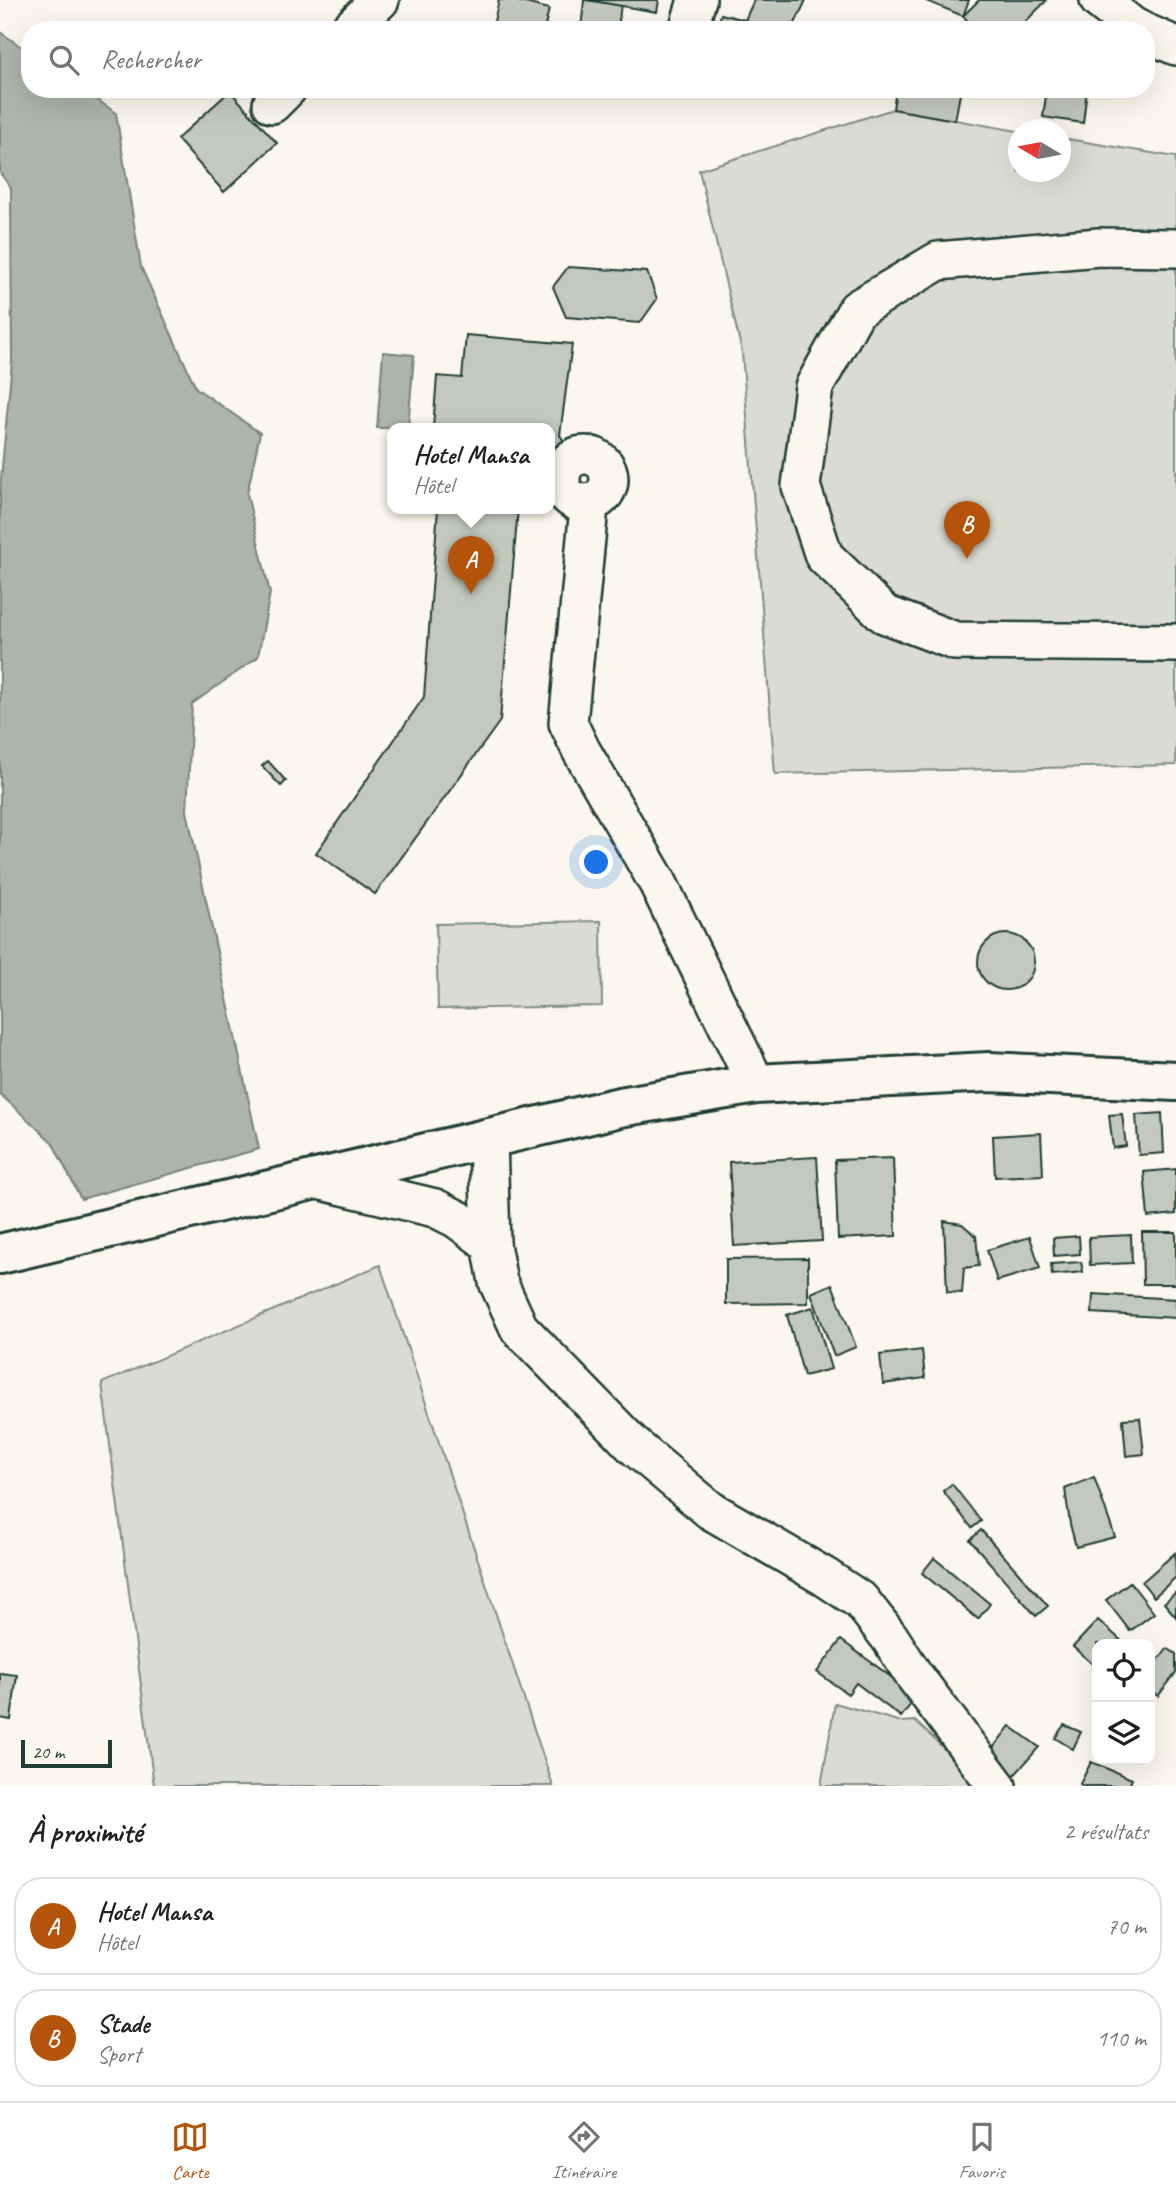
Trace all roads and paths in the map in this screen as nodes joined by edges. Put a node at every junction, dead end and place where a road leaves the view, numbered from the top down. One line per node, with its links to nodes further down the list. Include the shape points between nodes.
1 (380, 0): 4 (street)
2 (697, 0): 5 (street)
3 (1099, 0): 6 (street)
4 (358, 21)
5 (691, 21)
6 (1126, 21)
7 (1155, 37): 8 (street)
8 (1176, 46)
9 (1176, 248): 11 (street, via 1099,247 939,261 857,309 814,387 801,486 824,556 884,614 955,641)
10 (587, 503): 13 (street, via 568,723 658,883)
11 (1176, 643)
12 (1176, 1081): 13 (main road, via 989,1072)
13 (756, 1084): 14 (main road, via 620,1107)
14 (488, 1138): 15 (main road); 16 (street)
15 (314, 1179): 16 (street, via 435,1208); 17 (main road)
16 (491, 1244): 18 (street, via 498,1282 519,1328 635,1447 710,1510 861,1601)
17 (0, 1254)
18 (998, 1786)

